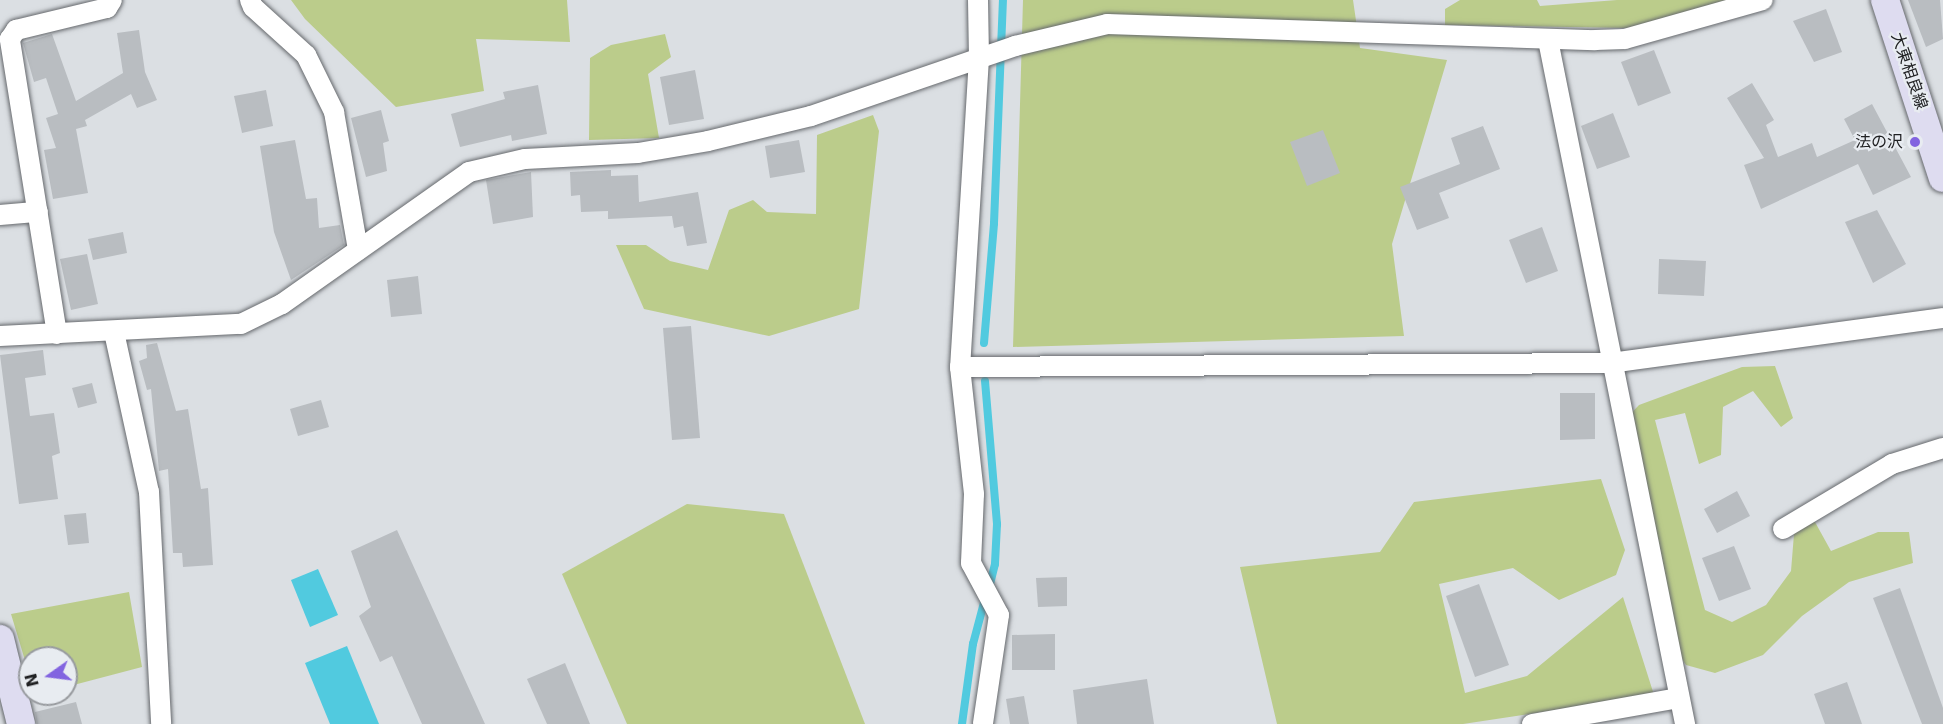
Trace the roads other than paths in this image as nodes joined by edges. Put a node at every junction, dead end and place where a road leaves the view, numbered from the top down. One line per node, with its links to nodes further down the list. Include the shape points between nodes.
1 (112, 0): 9 (street, via 107,8 16,30 10,39)
2 (250, 0): 11 (street, via 306,55 334,112)
3 (978, 0): 7 (street)
4 (1763, 0): 6 (street, via 1625,39)
5 (1885, 0): 8 (main road, 大東相良線)
6 (1548, 40): 7 (street, via 1107,24); 16 (street)
7 (987, 56): 11 (street, via 852,103 708,141 638,153 525,159 469,172); 17 (street)
8 (1943, 178)
9 (38, 212): 10 (street); 14 (street)
10 (0, 215)
11 (358, 250): 13 (street, via 282,304 241,324)
12 (1943, 318): 16 (street)
13 (114, 332): 14 (street); 23 (street, via 149,492)
14 (57, 333): 15 (street)
15 (0, 336)
16 (1610, 363): 17 (street); 21 (street)
17 (960, 367): 24 (street, via 974,494 971,563 999,615)
18 (1943, 448): 19 (street, via 1892,464)
19 (1783, 529)
20 (0, 639): 22 (main road)
21 (1678, 698): 25 (street); 26 (street)
22 (21, 724)
23 (161, 724)
24 (983, 724)
25 (1532, 724)
26 (1685, 724)

